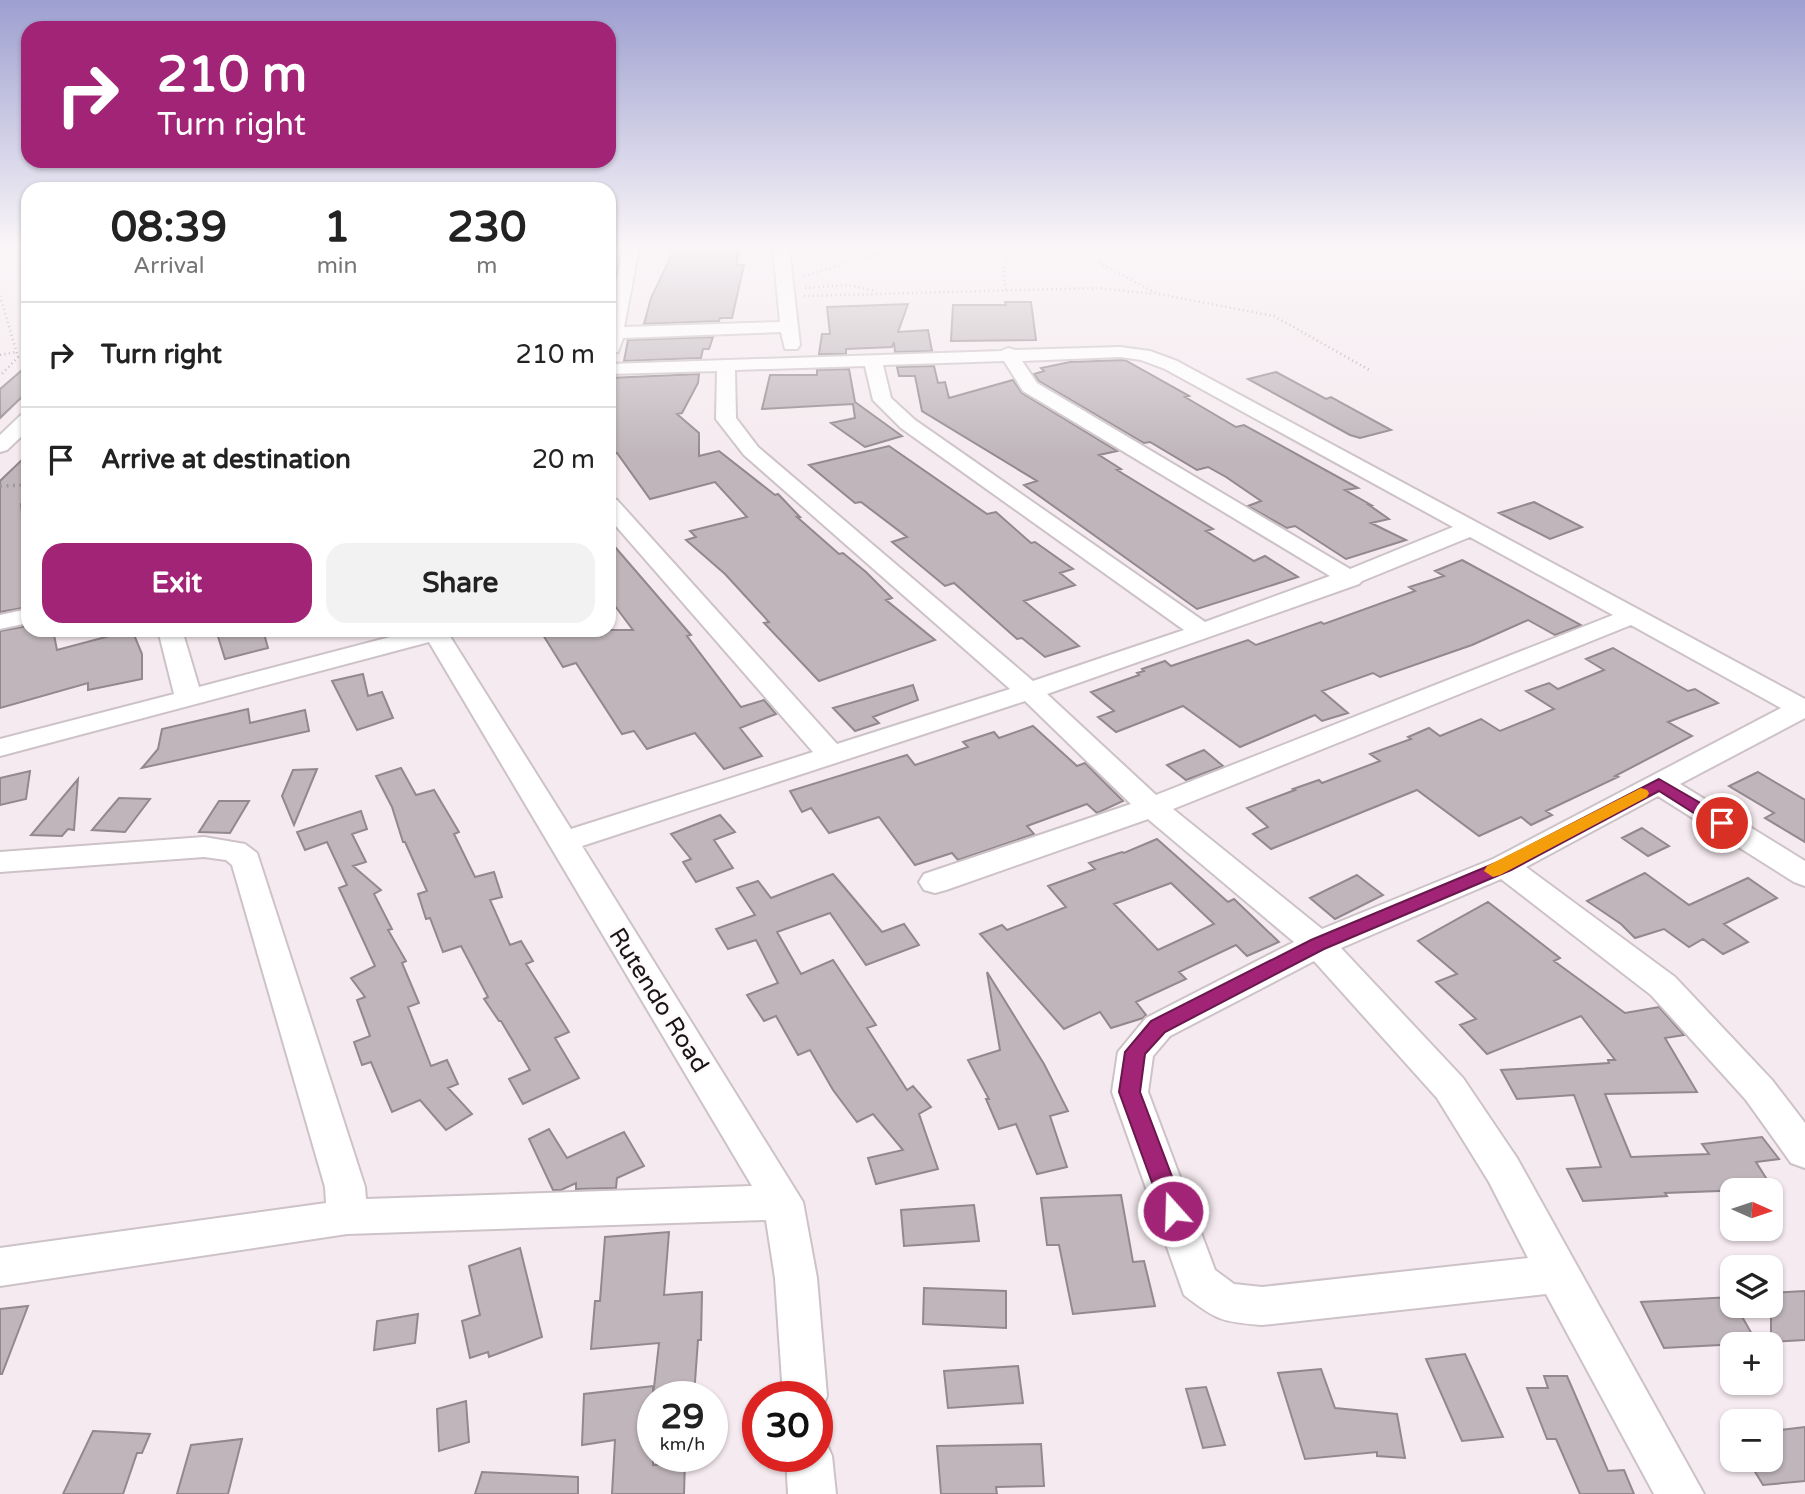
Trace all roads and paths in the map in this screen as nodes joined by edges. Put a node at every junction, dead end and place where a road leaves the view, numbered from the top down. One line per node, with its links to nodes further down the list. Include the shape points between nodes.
1 (6, 318): 6 (path)
2 (786, 318): 4 (street)
3 (1277, 318): 13 (path)
4 (787, 327): 5 (street); 10 (street)
5 (616, 333)
6 (16, 352): 8 (path); 14 (path, via 18,357)
7 (1007, 354): 9 (street); 20 (street, via 1120,352 1171,365); 21 (street, via 1030,387)
8 (0, 355)
9 (873, 359): 10 (street); 25 (street, via 881,400 908,424)
10 (794, 362): 11 (street)
11 (726, 365): 12 (street); 29 (street, via 726,419 751,451)
12 (616, 369)
13 (1371, 371)
14 (0, 376)
15 (21, 426): 16 (street)
16 (0, 446)
17 (21, 485): 18 (path)
18 (0, 486)
19 (616, 513): 33 (street)
20 (1469, 529): 21 (street); 22 (street)
21 (1351, 579): 25 (street)
22 (1630, 617): 31 (street); 35 (street)
23 (21, 618): 24 (street)
24 (0, 622)
25 (1202, 631): 29 (street)
26 (172, 637): 30 (street)
27 (413, 637): 30 (street)
28 (438, 637): 36 (street, Rutendo Road)
29 (1029, 691): 33 (street); 35 (street)
30 (189, 700): 32 (street)
31 (1803, 709): 34 (street)
32 (0, 748)
33 (830, 754): 36 (street)
34 (1659, 784): 38 (street); 39 (street)
35 (1152, 807): 40 (street); 41 (street)
36 (563, 842): 43 (street, Rutendo Road)
37 (0, 862): 44 (street, via 204,848 234,850 246,860 345,1187)
38 (1504, 866): 41 (street); 42 (street, via 1663,986 1759,1090)
39 (1805, 875)
40 (935, 882)
41 (1318, 944): 46 (street, via 1450,1088 1503,1170); 46 (street, via 1158,1027 1136,1052 1130,1092 1199,1282 1226,1303 1262,1306)
42 (1805, 1152)
43 (783, 1202): 44 (street); 47 (street, Rutendo Road, via 796,1278)
44 (347, 1217): 45 (street)
45 (0, 1267)
46 (1557, 1274): 50 (street)
47 (804, 1381)
48 (811, 1472): 49 (street)
49 (813, 1494)
50 (1679, 1494)

